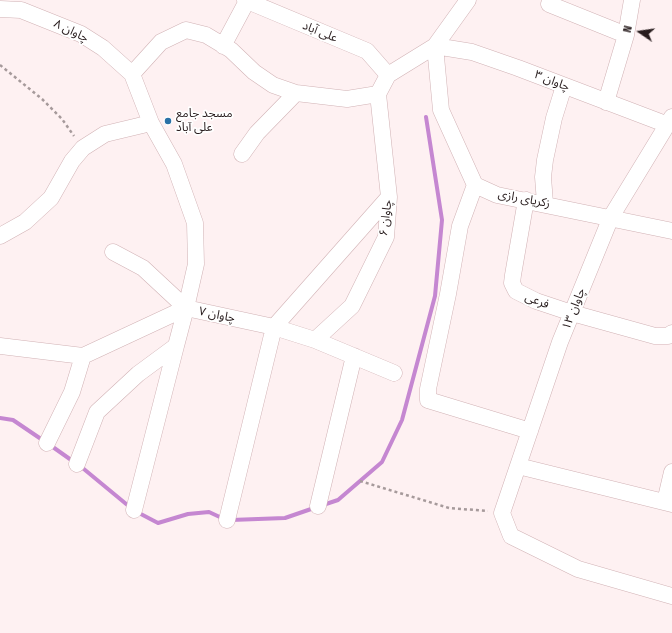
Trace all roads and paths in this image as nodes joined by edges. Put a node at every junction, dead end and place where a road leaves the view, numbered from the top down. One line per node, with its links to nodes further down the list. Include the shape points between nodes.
1 (246, 0): 5 (street, علی آباد); 8 (street)
2 (468, 0): 9 (street)
3 (551, 0): 7 (street, via 549,4)
4 (632, 0): 7 (street)
5 (270, 5): 12 (street, علی آباد, via 367,51)
6 (0, 10): 11 (street, چاوان ۸, via 21,10 81,34)
7 (626, 36): 16 (street)
8 (223, 46): 11 (street, via 206,35 186,30 161,42); 14 (street, via 273,85)
9 (435, 46): 12 (street); 13 (street, چاوان ۳, via 472,52); 21 (street, via 441,110)
10 (0, 65): 19 (path, via 42,99 62,119)
11 (132, 74): 18 (street, چاوان ۷)
12 (388, 75): 15 (street)
13 (564, 86): 16 (street, چاوان ۳); 24 (street, via 545,160)
14 (296, 93): 15 (street, via 347,99); 20 (street, via 256,133)
15 (378, 94): 22 (street, چاوان ۶)
16 (606, 102): 17 (street, چاوان ۳)
17 (670, 121): 25 (street, چاوان ۱۳)
18 (151, 123): 19 (street, via 105,134); 29 (street, چاوان ۷, via 174,164 195,223 196,264)
19 (83, 148): 27 (street, via 72,161 52,198 25,222)
20 (242, 154)
21 (475, 185): 23 (street, زکریای رازی, via 498,195); 39 (street, via 460,226 428,388 428,400)
22 (389, 197): 31 (street); 33 (street, چاوان ۶, via 386,237 352,306)
23 (526, 200): 24 (street, زکریای رازی); 30 (street, فرعی, via 512,276 514,288 518,293 536,301)
24 (545, 203): 25 (street, زکریای رازی)
25 (611, 218): 26 (street, زکریای رازی); 30 (street, چاوان ۱۳)
26 (672, 230)
27 (0, 236)
28 (113, 252): 29 (street, via 143,268)
29 (186, 308): 31 (street, چاوان ۷); 35 (street); 36 (street)
30 (572, 313): 32 (street, فرعی, via 655,336 668,336); 39 (street, چاوان ۱۳)
31 (274, 327): 33 (street, چاوان ۷); 49 (street)
32 (672, 333)
33 (315, 340): 37 (street, چاوان ۷)
34 (0, 346): 36 (street)
35 (176, 346): 41 (street, via 138,374 97,412); 47 (street)
36 (83, 356): 40 (street, via 72,392)
37 (354, 356): 38 (street, چاوان ۷); 46 (street)
38 (394, 373)
39 (530, 431): 42 (street, چاوان ۱۳)
40 (47, 443)
41 (77, 464)
42 (518, 466): 45 (street); 48 (street, چاوان ۱۳)
43 (672, 472): 45 (street)
44 (360, 481): 48 (path, via 450,508)
45 (668, 503)
46 (318, 506)
47 (134, 510)
48 (502, 512): 50 (street, via 510,536 517,540 578,569)
49 (227, 520)
50 (672, 596)

